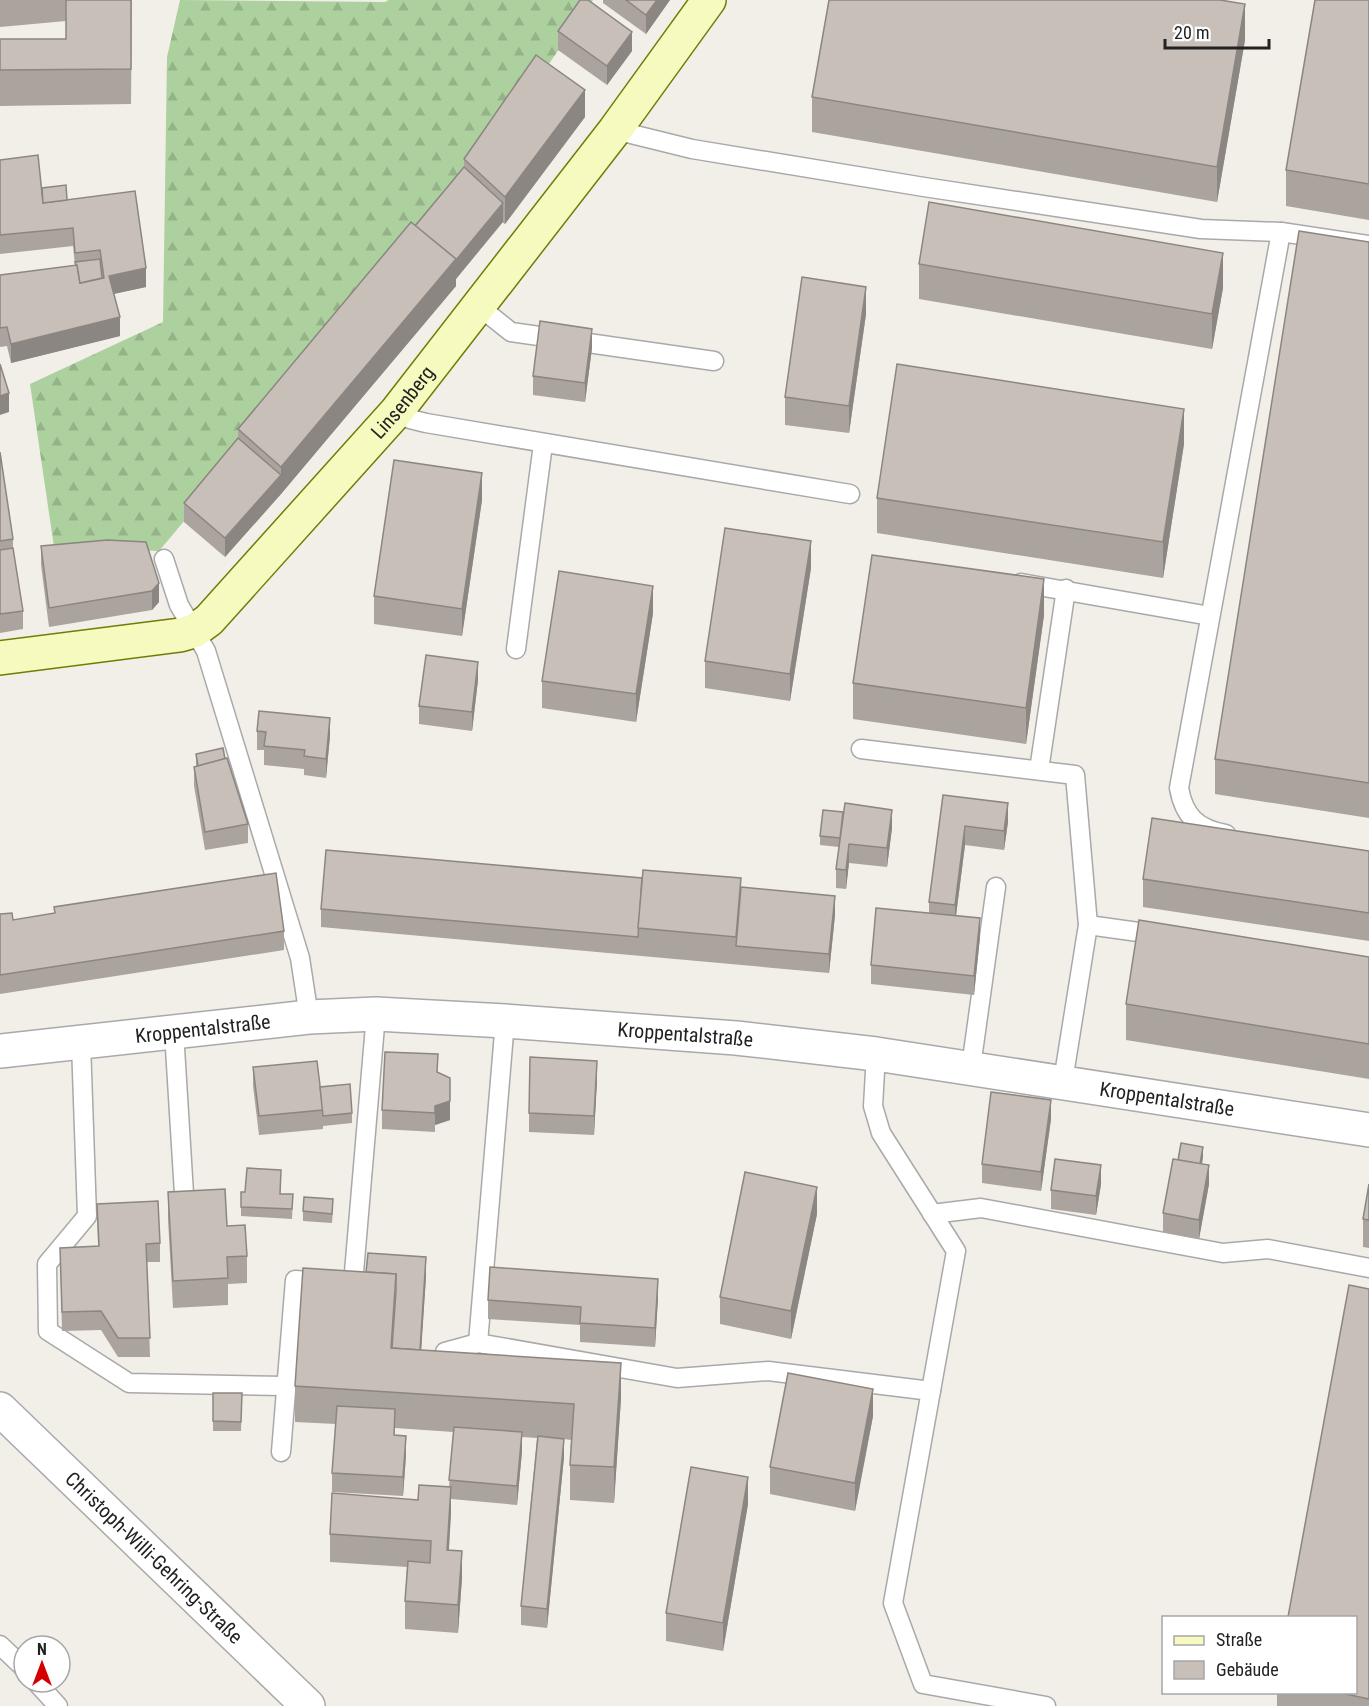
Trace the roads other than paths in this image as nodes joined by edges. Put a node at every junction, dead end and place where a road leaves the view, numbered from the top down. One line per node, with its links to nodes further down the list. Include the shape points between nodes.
1 (709, 0): 2 (main road, Linsenberg)
2 (615, 130): 3 (lane, via 692,149 982,196 1201,229); 5 (main road, Linsenberg)
3 (1281, 232): 4 (lane); 13 (lane)
4 (1369, 246)
5 (477, 306): 6 (lane, via 511,332); 7 (main road, Linsenberg)
6 (714, 361)
7 (396, 412): 8 (lane, via 418,421); 14 (main road, Linsenberg, via 221,609)
8 (543, 444): 9 (lane); 15 (lane)
9 (850, 494)
10 (164, 559): 14 (lane, via 179,605)
11 (1006, 581): 12 (lane)
12 (1066, 589): 13 (lane); 18 (lane)
13 (1210, 616): 19 (lane, via 1179,788 1182,807 1212,831)
14 (194, 631): 16 (main road, Linsenberg); 24 (lane, via 206,651 300,958)
15 (516, 649)
16 (0, 658)
17 (861, 749): 18 (lane)
18 (1039, 770): 21 (lane, via 1075,775)
19 (1245, 837)
20 (996, 887): 30 (lane)
21 (1088, 925): 22 (lane); 31 (lane)
22 (1182, 938)
23 (376, 1014): 24 (street, Kroppentalstraße); 25 (street, Kroppentalstraße); 38 (lane, via 354,1284 295,1280)
24 (309, 1017): 26 (street, Kroppentalstraße)
25 (505, 1021): 29 (street, Kroppentalstraße, via 736,1038); 36 (lane)
26 (174, 1032): 27 (street, Kroppentalstraße); 33 (lane)
27 (81, 1043): 28 (street, Kroppentalstraße); 38 (lane, via 87,1216 47,1264 48,1331 129,1383)
28 (0, 1051)
29 (876, 1054): 30 (street, Kroppentalstraße); 34 (lane, via 873,1106 881,1133)
30 (971, 1067): 31 (street, Kroppentalstraße)
31 (1063, 1081): 32 (street, Kroppentalstraße)
32 (1369, 1130)
33 (185, 1210)
34 (932, 1214): 35 (lane, via 981,1208 1223,1253 1268,1248); 39 (lane, via 956,1251)
35 (1369, 1268)
36 (478, 1343): 37 (lane); 39 (lane, via 677,1378 768,1371)
37 (445, 1352)
38 (285, 1386): 41 (lane)
39 (931, 1391): 47 (lane, via 893,1603 923,1684)
40 (0, 1409): 46 (street, Christoph-Willi-Gehring-Straße)
41 (281, 1452)
42 (0, 1645): 43 (lane)
43 (12, 1656)
44 (47, 1694): 45 (lane)
45 (58, 1706)
46 (309, 1706)
47 (1046, 1706)

